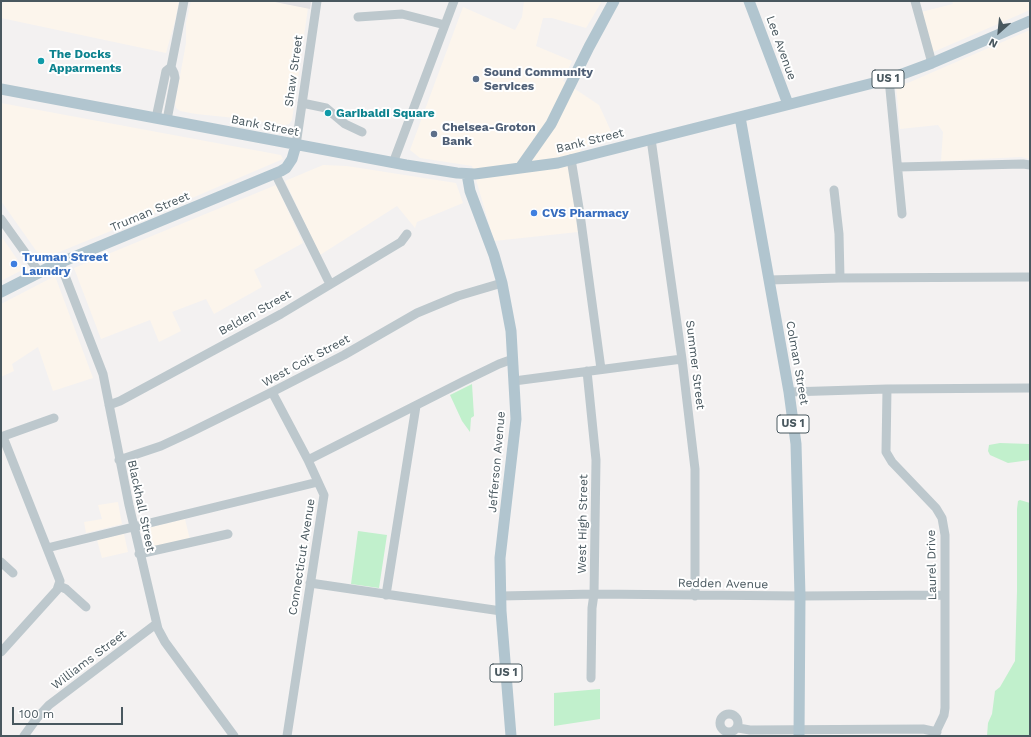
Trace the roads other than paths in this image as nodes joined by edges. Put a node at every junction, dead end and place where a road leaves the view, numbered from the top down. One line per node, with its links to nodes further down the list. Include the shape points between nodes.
1 (184, 1): 16 (street, via 171,67 175,78)
2 (317, 1): 13 (street, Shaw Street)
3 (454, 1): 9 (street)
4 (614, 1): 24 (main road, via 551,124)
5 (750, 1): 14 (main road, Lee Avenue)
6 (915, 1): 10 (street)
7 (358, 17): 9 (street, via 402,14)
8 (1030, 21): 10 (main road, Bank Street / US 1)
9 (445, 25): 21 (street)
10 (932, 64): 11 (main road, Bank Street / US 1)
11 (889, 79): 14 (main road, Bank Street / US 1); 23 (street)
12 (1, 89): 16 (main road, Bank Street)
13 (302, 103): 17 (street, via 326,108 345,124); 19 (street, Shaw Street)
14 (788, 104): 15 (main road, Bank Street / US 1)
15 (740, 117): 18 (main road, Bank Street / US 1); 35 (main road, Colman Street / US 1)
16 (162, 119): 19 (main road, Bank Street)
17 (362, 132)
18 (651, 139): 20 (main road, Bank Street / US 1); 40 (street, Summer Street)
19 (296, 145): 21 (main road, Bank Street); 25 (main road, Truman Street, via 290,164)
20 (571, 159): 24 (main road, Bank Street / US 1); 41 (street)
21 (393, 163): 26 (main road, Bank Street)
22 (1030, 165): 23 (street)
23 (898, 167): 28 (street)
24 (520, 168): 26 (main road, Bank Street / US 1)
25 (275, 173): 31 (main road, Truman Street); 37 (street)
26 (466, 174): 36 (main road, Jefferson Avenue / US 1)
27 (834, 190): 34 (street)
28 (902, 214)
29 (1, 219): 32 (street)
30 (407, 234): 37 (street, Belden Street, via 401,242)
31 (60, 263): 32 (main road, Truman Street); 48 (street, Blackhall Street, via 99,363)
32 (38, 272): 38 (main road, Truman Street)
33 (1030, 277): 34 (street)
34 (840, 278): 35 (street)
35 (769, 280): 47 (main road, Colman Street / US 1)
36 (502, 282): 39 (main road, Jefferson Avenue / US 1); 46 (street, West Coit Street, via 417,313)
37 (330, 284): 48 (street, Belden Street, via 281,314)
38 (1, 292)
39 (513, 359): 43 (main road, Jefferson Avenue / US 1); 49 (street)
40 (682, 359): 41 (street); 67 (street, Summer Street, via 695,469)
41 (600, 369): 42 (street)
42 (587, 372): 43 (street); 63 (street, West High Street, via 596,460)
43 (514, 381): 66 (main road, Jefferson Avenue / US 1, via 516,419 500,558)
44 (1030, 388): 45 (street)
45 (887, 389): 47 (street); 65 (street, Laurel Drive, via 886,452 892,462 932,502 940,514 946,548)
46 (272, 392): 52 (street, West Coit Street, via 161,446); 53 (street, Connecticut Avenue)
47 (789, 392): 68 (main road, Colman Street / US 1, via 796,444)
48 (109, 405): 52 (street, Blackhall Street)
49 (416, 406): 53 (street); 64 (street)
50 (54, 418): 51 (street)
51 (2, 437): 57 (street)
52 (119, 460): 55 (street, Blackhall Street)
53 (308, 460): 54 (street, Connecticut Avenue)
54 (318, 482): 55 (street); 61 (street, Connecticut Avenue, via 324,495)
55 (133, 527): 57 (street); 58 (street, Blackhall Street)
56 (228, 534): 58 (street)
57 (47, 548): 62 (street, via 59,577)
58 (139, 554): 71 (street, Blackhall Street)
59 (1, 562): 60 (street)
60 (13, 573)
61 (310, 583): 64 (street); 79 (street, Connecticut Avenue)
62 (59, 586): 69 (street); 72 (street)
63 (594, 594): 66 (street, Redden Avenue); 67 (street, Redden Avenue); 73 (street, West High Street)
64 (386, 595): 70 (street)
65 (945, 595): 68 (street, Redden Avenue); 76 (street, Laurel Drive, via 945,708)
66 (501, 596): 70 (main road, Jefferson Avenue / US 1)
67 (695, 596): 68 (street, Redden Avenue)
68 (800, 596): 75 (main road, Colman Street / US 1)
69 (86, 607)
70 (501, 611): 80 (main road, Jefferson Avenue / US 1)
71 (156, 624): 77 (street, Williams Street, via 49,705); 78 (street, Blackhall Street, via 165,642)
72 (1, 652)
73 (591, 678)
74 (738, 728): 75 (street)
75 (799, 733): 76 (street, via 923,729)
76 (935, 734)
77 (24, 736)
78 (234, 736)
79 (287, 736)
80 (511, 736)

